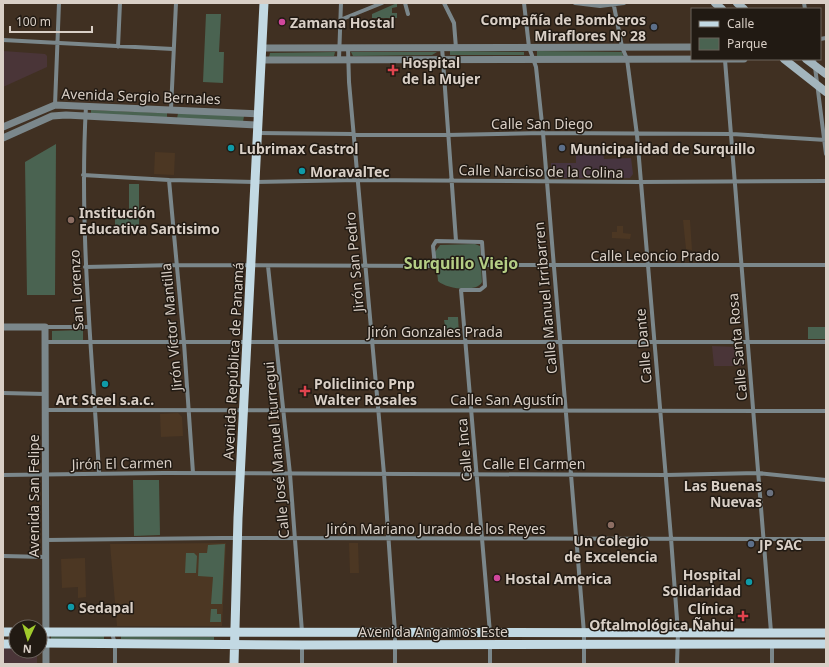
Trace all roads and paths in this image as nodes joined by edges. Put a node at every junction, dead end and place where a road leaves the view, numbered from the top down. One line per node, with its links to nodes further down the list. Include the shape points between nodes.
1 (59, 3): 18 (street)
2 (120, 3): 19 (street)
3 (176, 3): 29 (street)
4 (264, 3): 25 (main road, Avenida República de Panamá)
5 (341, 3): 13 (street)
6 (382, 3): 15 (street)
7 (405, 3): 14 (street)
8 (444, 3): 28 (street, via 454,23)
9 (523, 3): 21 (street, Calle Manuel Irribarren)
10 (575, 3): 12 (street)
11 (624, 3): 12 (street)
12 (614, 6): 22 (street, Calle Dante)
13 (341, 14): 15 (street); 16 (street)
14 (408, 14)
15 (349, 17): 16 (street)
16 (340, 20): 26 (street)
17 (3, 40): 18 (street)
18 (57, 43): 19 (street); 46 (street)
19 (118, 46): 29 (street)
20 (442, 47): 27 (street); 28 (street); 32 (street)
21 (529, 47): 22 (street); 28 (street); 37 (street, Calle Manuel Irribarren)
22 (622, 47): 23 (street); 33 (street, Calle Dante)
23 (662, 47): 24 (street); 34 (street)
24 (691, 47)
25 (262, 48): 26 (street); 36 (main road, Avenida República de Panamá)
26 (339, 48): 27 (street); 30 (street)
27 (348, 48): 31 (street, Jirón San Pedro)
28 (456, 48)
29 (173, 49): 48 (street)
30 (339, 59): 31 (street); 36 (street)
31 (349, 59): 32 (street); 56 (street, Jirón San Pedro)
32 (443, 59): 37 (street); 58 (street)
33 (627, 59): 34 (street); 37 (street); 59 (street, Calle Dante)
34 (665, 59): 35 (street)
35 (691, 59)
36 (262, 60): 49 (main road, Avenida República de Panamá)
37 (534, 60): 55 (street, Calle Manuel Irribarren)
38 (725, 60): 57 (street, Calle Santa Rosa)
39 (785, 60): 42 (main road)
40 (800, 60): 42 (main road, via 796,64)
41 (815, 63): 43 (main road); 44 (street)
42 (798, 69): 44 (main road)
43 (826, 74)
44 (819, 86): 45 (main road); 61 (street)
45 (826, 92)
46 (55, 105): 47 (street, Avenida Sergio Bernales); 51 (street, Avenida Sergio Bernales)
47 (86, 106): 48 (street, Avenida Sergio Bernales); 50 (street, San Lorenzo)
48 (171, 110): 49 (street, Avenida Sergio Bernales)
49 (259, 114): 54 (main road, Avenida República de Panamá)
50 (85, 116): 52 (street, Avenida Sergio Bernales, via 52,116); 54 (street, Avenida Sergio Bernales); 63 (street, San Lorenzo)
51 (24, 117): 52 (street); 53 (street, Avenida Sergio Bernales)
52 (28, 126): 60 (street, Avenida Sergio Bernales)
53 (3, 127)
54 (258, 129): 56 (street, Calle San Diego); 69 (main road, Avenida República de Panamá)
55 (543, 133): 58 (street, Calle San Diego); 59 (street, Calle San Diego); 70 (street, Calle Manuel Irribarren)
56 (354, 134): 58 (street, Calle San Diego); 65 (street, Jirón San Pedro)
57 (732, 134): 59 (street, Calle San Diego); 61 (street, Calle San Diego); 67 (street, Calle Santa Rosa)
58 (447, 135): 66 (street)
59 (637, 135): 71 (street, Calle Dante)
60 (3, 138)
61 (826, 140): 62 (street)
62 (826, 154)
63 (83, 175): 64 (street, Calle Narciso de la Colina); 82 (street, San Lorenzo)
64 (169, 180): 69 (street, Calle Narciso de la Colina); 73 (street, Jirón Víctor Mantilla)
65 (358, 180): 66 (street, Calle Narciso de la Colina); 69 (street, Calle Narciso de la Colina); 74 (street, Jirón San Pedro)
66 (453, 181): 70 (street, Calle Narciso de la Colina); 72 (street)
67 (734, 181): 68 (street, Calle Narciso de la Colina); 71 (street, Calle Narciso de la Colina); 76 (street, Calle Santa Rosa)
68 (826, 181)
69 (256, 182): 78 (main road, Avenida República de Panamá)
70 (547, 182): 71 (street, Calle Narciso de la Colina); 75 (street, Calle Manuel Irribarren)
71 (640, 182): 81 (street, Calle Dante)
72 (456, 241): 74 (street, Calle Inca, via 435,242 435,266); 80 (street, Calle Inca, via 482,242)
73 (176, 265): 78 (street); 82 (street); 95 (street, Jirón Víctor Mantilla)
74 (365, 265): 79 (street); 90 (street, Jirón San Pedro)
75 (554, 265): 80 (street, Calle Leoncio Prado); 81 (street, Calle Leoncio Prado); 92 (street, Calle Manuel Irribarren)
76 (741, 265): 77 (street, Calle Leoncio Prado); 81 (street, Calle Leoncio Prado); 87 (street, Calle Santa Rosa)
77 (826, 265)
78 (252, 266): 79 (street); 89 (main road, Avenida República de Panamá)
79 (268, 266): 96 (street, Calle José Manuel Iturregui)
80 (485, 266): 91 (street, Calle Inca, via 484,288 461,290)
81 (648, 266): 86 (street, Calle Dante)
82 (85, 267): 85 (street, San Lorenzo)
83 (3, 327): 84 (street)
84 (45, 327): 85 (street); 88 (street, Avenida San Felipe)
85 (89, 327): 94 (street, San Lorenzo)
86 (654, 341): 87 (street, Jirón Gonzales Prada); 92 (street, Jirón Gonzales Prada); 104 (street, Calle Dante)
87 (748, 341): 93 (street, Jirón Gonzales Prada); 105 (street, Calle Santa Rosa)
88 (45, 342): 94 (street, Jirón Gonzales Prada); 98 (street, Avenida San Felipe)
89 (248, 342): 95 (street, Jirón Gonzales Prada); 96 (street, Jirón Gonzales Prada); 107 (main road, Avenida República de Panamá)
90 (372, 342): 91 (street, Jirón Gonzales Prada); 96 (street, Jirón Gonzales Prada); 101 (street, Jirón San Pedro)
91 (466, 342): 92 (street, Jirón Gonzales Prada); 102 (street, Calle Inca)
92 (560, 342): 103 (street, Calle Manuel Irribarren)
93 (826, 342)
94 (90, 343): 95 (street, Jirón Gonzales Prada); 106 (street, San Lorenzo)
95 (184, 343): 100 (street, Jirón Víctor Mantilla)
96 (277, 343): 108 (street, Calle José Manuel Iturregui)
97 (3, 394): 98 (street)
98 (45, 394): 99 (street, Avenida San Felipe)
99 (45, 410): 106 (street, Calle San Agustín); 120 (street, Avenida San Felipe)
100 (189, 410): 106 (street, Calle San Agustín); 107 (street, Calle San Agustín); 111 (street, Jirón Víctor Mantilla)
101 (377, 410): 102 (street, Calle San Agustín); 108 (street, Calle San Agustín); 115 (street, Jirón San Pedro)
102 (471, 410): 103 (street, Calle San Agustín); 116 (street, Calle Inca)
103 (565, 410): 104 (street, Calle San Agustín); 117 (street, Calle Manuel Irribarren)
104 (660, 410): 105 (street, Calle San Agustín); 118 (street, Calle Dante)
105 (753, 410): 109 (street, Calle San Agustín); 112 (street, Calle Santa Rosa)
106 (95, 411): 110 (street, San Lorenzo)
107 (244, 411): 108 (street, Calle San Agustín); 113 (main road, Avenida República de Panamá)
108 (284, 411): 114 (street, Calle José Manuel Iturregui)
109 (826, 411)
110 (99, 473): 111 (street, Jirón El Carmen); 120 (street, Jirón El Carmen)
111 (193, 473): 113 (street, Jirón El Carmen)
112 (758, 473): 118 (street, Calle El Carmen); 121 (street, Calle El Carmen); 125 (street, Calle Santa Rosa)
113 (241, 474): 114 (street, Calle El Carmen); 122 (main road, Avenida República de Panamá)
114 (290, 474): 115 (street, Calle El Carmen); 126 (street, Calle José Manuel Iturregui)
115 (384, 474): 116 (street, Calle El Carmen); 123 (street, Jirón San Pedro)
116 (477, 474): 117 (street, Calle El Carmen); 129 (street, Calle Inca)
117 (571, 474): 118 (street, Calle El Carmen); 130 (street, Calle Manuel Irribarren)
118 (666, 474): 124 (street, Calle Dante)
119 (3, 475): 120 (street, Jirón El Carmen)
120 (46, 475): 128 (street, Avenida San Felipe)
121 (826, 480)
122 (238, 538): 126 (street, Jirón Mariano Jurado de los Reyes); 128 (street, Jirón Mariano Jurado de los Reyes); 136 (main road, Avenida República de Panamá)
123 (388, 538): 126 (street, Jirón Mariano Jurado de los Reyes); 129 (street, Jirón Mariano Jurado de los Reyes); 137 (street, Jirón San Pedro)
124 (671, 538): 125 (street, Jirón Mariano Jurado de los Reyes); 130 (street, Jirón Mariano Jurado de los Reyes); 142 (street, Calle Dante)
125 (764, 538): 127 (street, Jirón Mariano Jurado de los Reyes); 143 (street, Calle Santa Rosa)
126 (295, 539): 139 (street, Calle José Manuel Iturregui)
127 (826, 539)
128 (46, 540): 132 (street, Avenida San Felipe)
129 (483, 540): 130 (street, Jirón Mariano Jurado de los Reyes); 140 (street, Calle Inca)
130 (577, 540): 141 (street, Calle Manuel Irribarren)
131 (3, 556): 132 (street)
132 (46, 557): 133 (street, Avenida San Felipe)
133 (44, 619)
134 (48, 632): 135 (main road, Avenida Angamos Este)
135 (112, 632): 136 (main road, Avenida Angamos Este); 145 (street)
136 (234, 632): 139 (main road, Avenida Angamos Este); 150 (main road, Avenida República de Panamá)
137 (395, 632): 139 (main road, Avenida Angamos Este); 140 (main road, Avenida Angamos Este); 152 (street, Jirón San Pedro)
138 (826, 632): 143 (main road, Avenida Angamos Este)
139 (302, 633)
140 (490, 633): 141 (main road, Avenida Angamos Este)
141 (584, 633): 142 (main road, Avenida Angamos Este); 146 (street, Calle Manuel Irribarren)
142 (678, 633): 143 (main road, Avenida Angamos Este); 147 (street, Calle Dante)
143 (771, 633)
144 (48, 643): 145 (main road, Avenida Angamos Este)
145 (115, 644): 150 (main road, Avenida Angamos Este); 154 (street)
146 (585, 644): 147 (main road, Avenida Angamos Este); 153 (main road, Avenida Angamos Este); 159 (street, Calle Manuel Irribarren)
147 (678, 644): 148 (main road, Avenida Angamos Este); 160 (street, Calle Dante)
148 (772, 644): 149 (main road, Avenida Angamos Este); 161 (street)
149 (826, 644)
150 (234, 645): 151 (main road, Avenida Angamos Este); 155 (main road, Avenida República de Panamá)
151 (302, 645): 152 (main road, Avenida Angamos Este); 156 (street)
152 (395, 645): 153 (main road, Avenida Angamos Este); 157 (street)
153 (490, 645): 158 (street)
154 (114, 664)
155 (234, 664)
156 (302, 664)
157 (395, 664)
158 (490, 664)
159 (584, 664)
160 (677, 664)
161 (772, 664)

